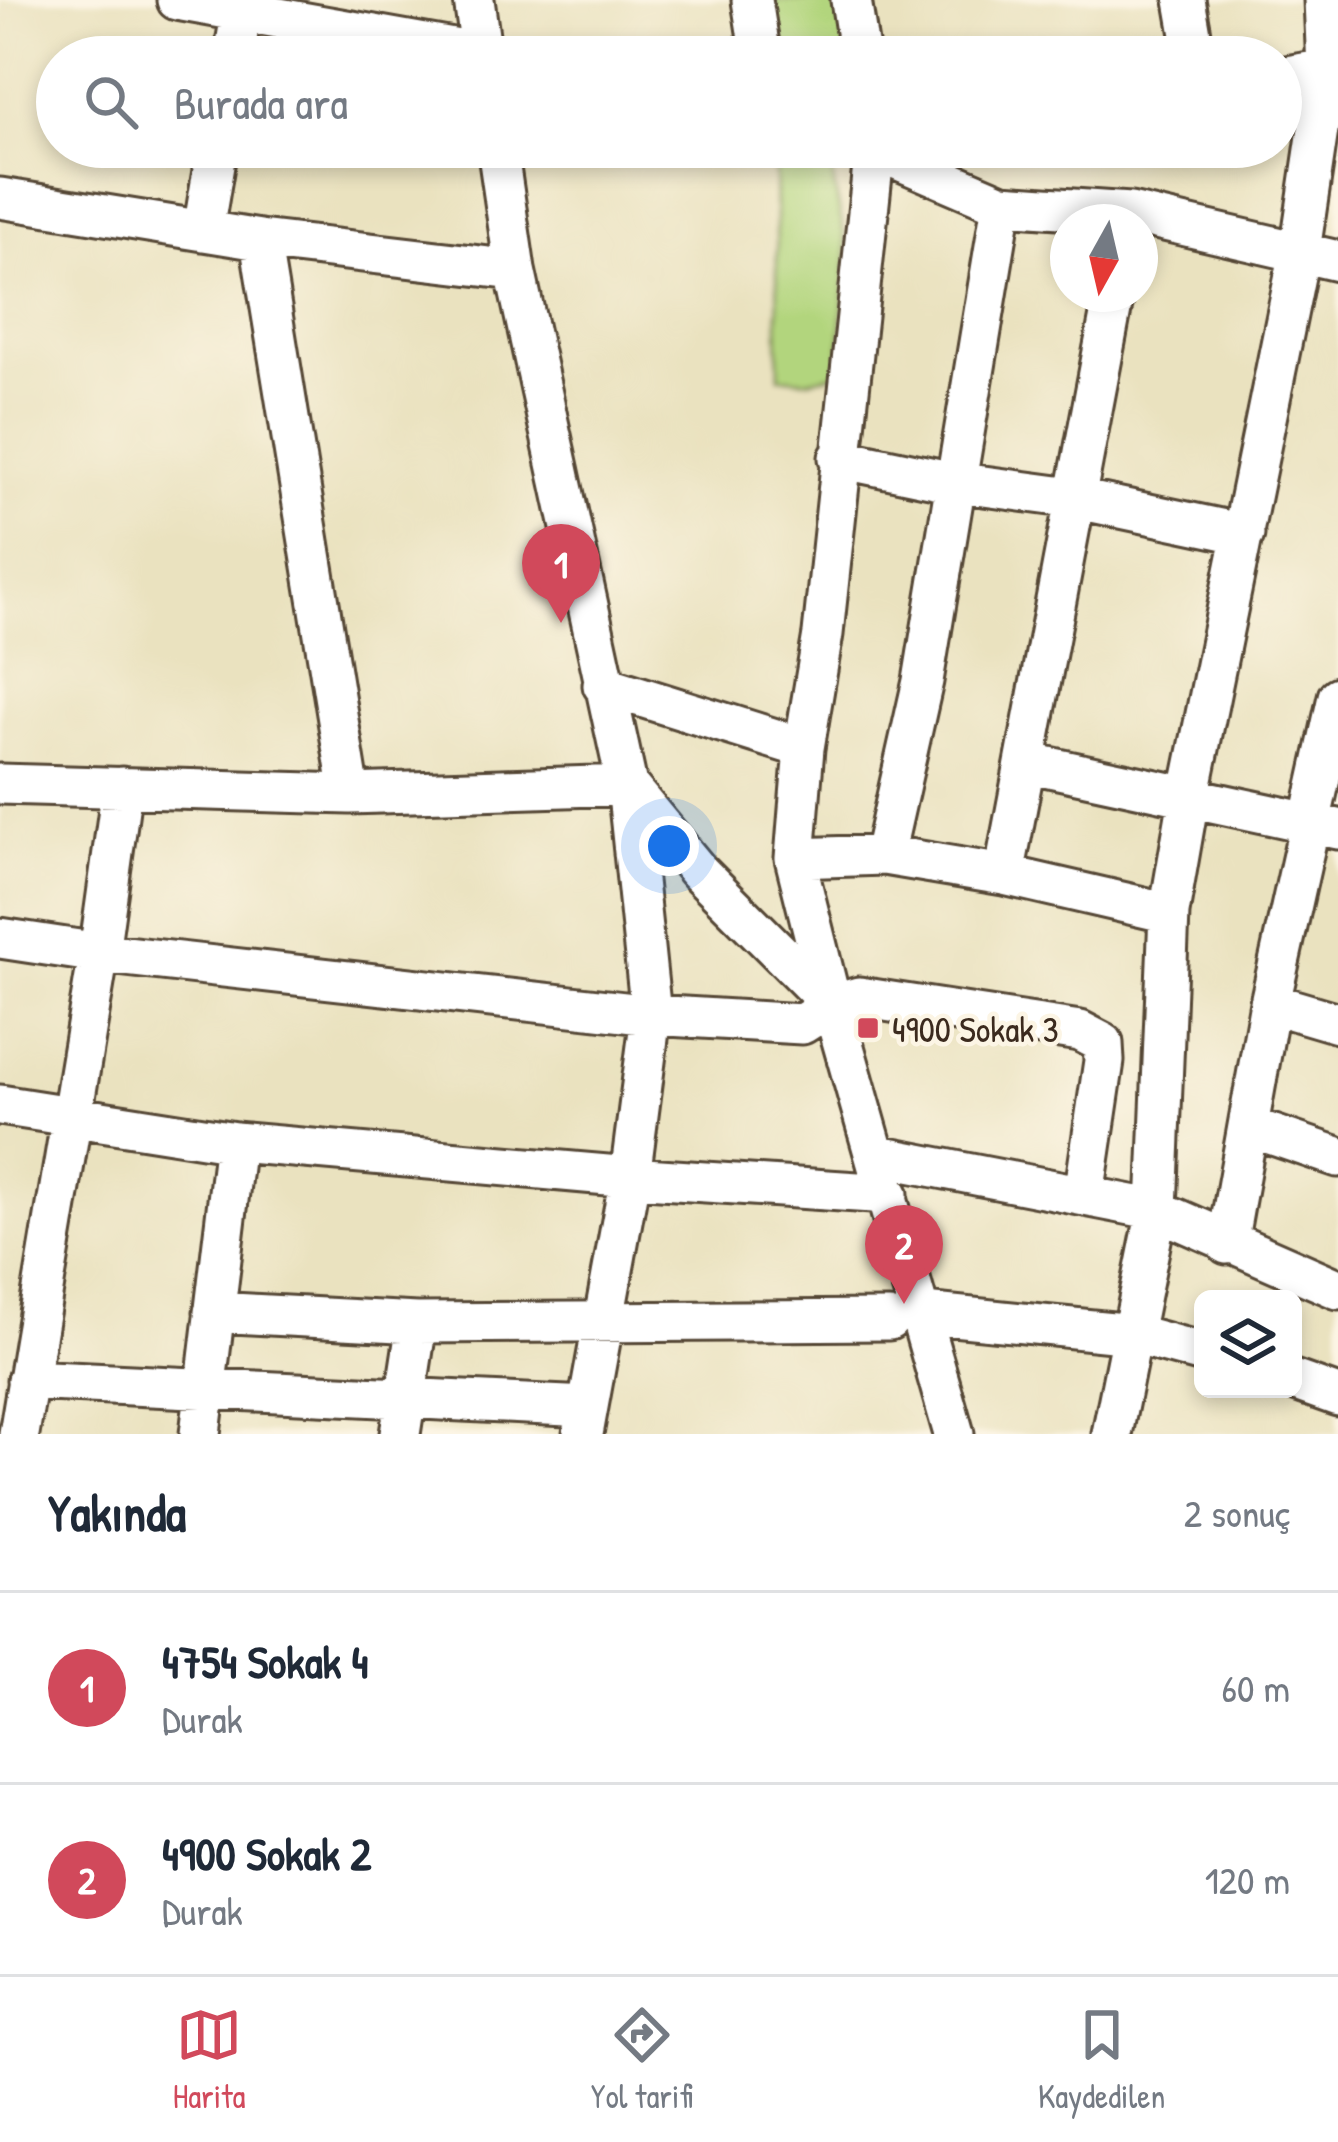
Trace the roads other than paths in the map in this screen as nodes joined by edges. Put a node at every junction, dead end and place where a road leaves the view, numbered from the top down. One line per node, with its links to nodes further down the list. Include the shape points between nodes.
1 (177, 0): 7 (street)
2 (474, 0): 10 (street)
3 (752, 0): 11 (street)
4 (851, 0): 12 (street)
5 (1185, 0): 13 (street)
6 (1324, 0): 14 (street)
7 (242, 14): 8 (street); 9 (street)
8 (238, 36)
9 (370, 36)
10 (482, 36)
11 (758, 36)
12 (857, 36)
13 (1191, 36)
14 (1327, 69): 15 (street); 26 (street)
15 (1302, 73)
16 (214, 168): 24 (street)
17 (499, 168): 27 (street)
18 (873, 168): 29 (street)
19 (920, 168): 21 (street)
20 (0, 198): 24 (street)
21 (1002, 204): 22 (street); 30 (street)
22 (1050, 209)
23 (1158, 224): 26 (street)
24 (202, 231): 25 (street)
25 (260, 240): 27 (street); 40 (street)
26 (1319, 256): 32 (street)
27 (515, 271): 33 (street)
28 (1110, 312): 31 (street)
29 (839, 458): 30 (street); 35 (street)
30 (954, 482): 31 (street); 43 (street, via 923,681)
31 (1073, 498): 32 (street); 36 (street)
32 (1244, 534): 41 (street)
33 (603, 685): 35 (street); 38 (street)
34 (1338, 697): 42 (street)
35 (804, 748): 44 (street)
36 (1026, 762): 41 (street); 45 (street)
37 (0, 784): 39 (street)
38 (627, 785): 40 (street); 50 (street, via 698,871); 51 (street)
39 (122, 787): 40 (street); 48 (street)
40 (350, 794)
41 (1189, 798): 42 (street); 46 (street)
42 (1323, 825): 49 (street)
43 (884, 854): 44 (street); 45 (street)
44 (795, 858): 50 (street)
45 (1004, 875): 46 (street)
46 (1169, 913): 61 (street)
47 (0, 938): 48 (street)
48 (100, 953): 51 (street); 54 (street)
49 (1270, 1003): 52 (street); 55 (street)
50 (832, 1005): 51 (street, via 802,1024); 58 (street); 60 (street, via 860,998 1080,1031 1103,1043)
51 (651, 1015): 59 (street)
52 (1338, 1023)
53 (0, 1105): 54 (street)
54 (70, 1116): 56 (street); 70 (street)
55 (1250, 1127): 57 (street); 62 (street)
56 (236, 1142): 59 (street); 64 (street)
57 (1338, 1157)
58 (883, 1175): 59 (street); 60 (street); 65 (street)
59 (630, 1177): 66 (street)
60 (1084, 1195): 61 (street)
61 (1157, 1210): 62 (street); 68 (street)
62 (1228, 1244): 63 (street)
63 (1338, 1289)
64 (214, 1312): 67 (street); 72 (street)
65 (906, 1317): 66 (street); 68 (street); 78 (street)
66 (602, 1322): 67 (street); 75 (street)
67 (417, 1323): 74 (street)
68 (1133, 1334): 69 (street); 79 (street)
69 (1194, 1351)
70 (27, 1380): 72 (street); 76 (street)
71 (1302, 1383): 73 (street)
72 (204, 1390): 74 (street); 77 (street)
73 (1338, 1396)
74 (403, 1415): 75 (street)
75 (586, 1420)
76 (19, 1434)
77 (200, 1434)
78 (954, 1434)
79 (1112, 1434)

